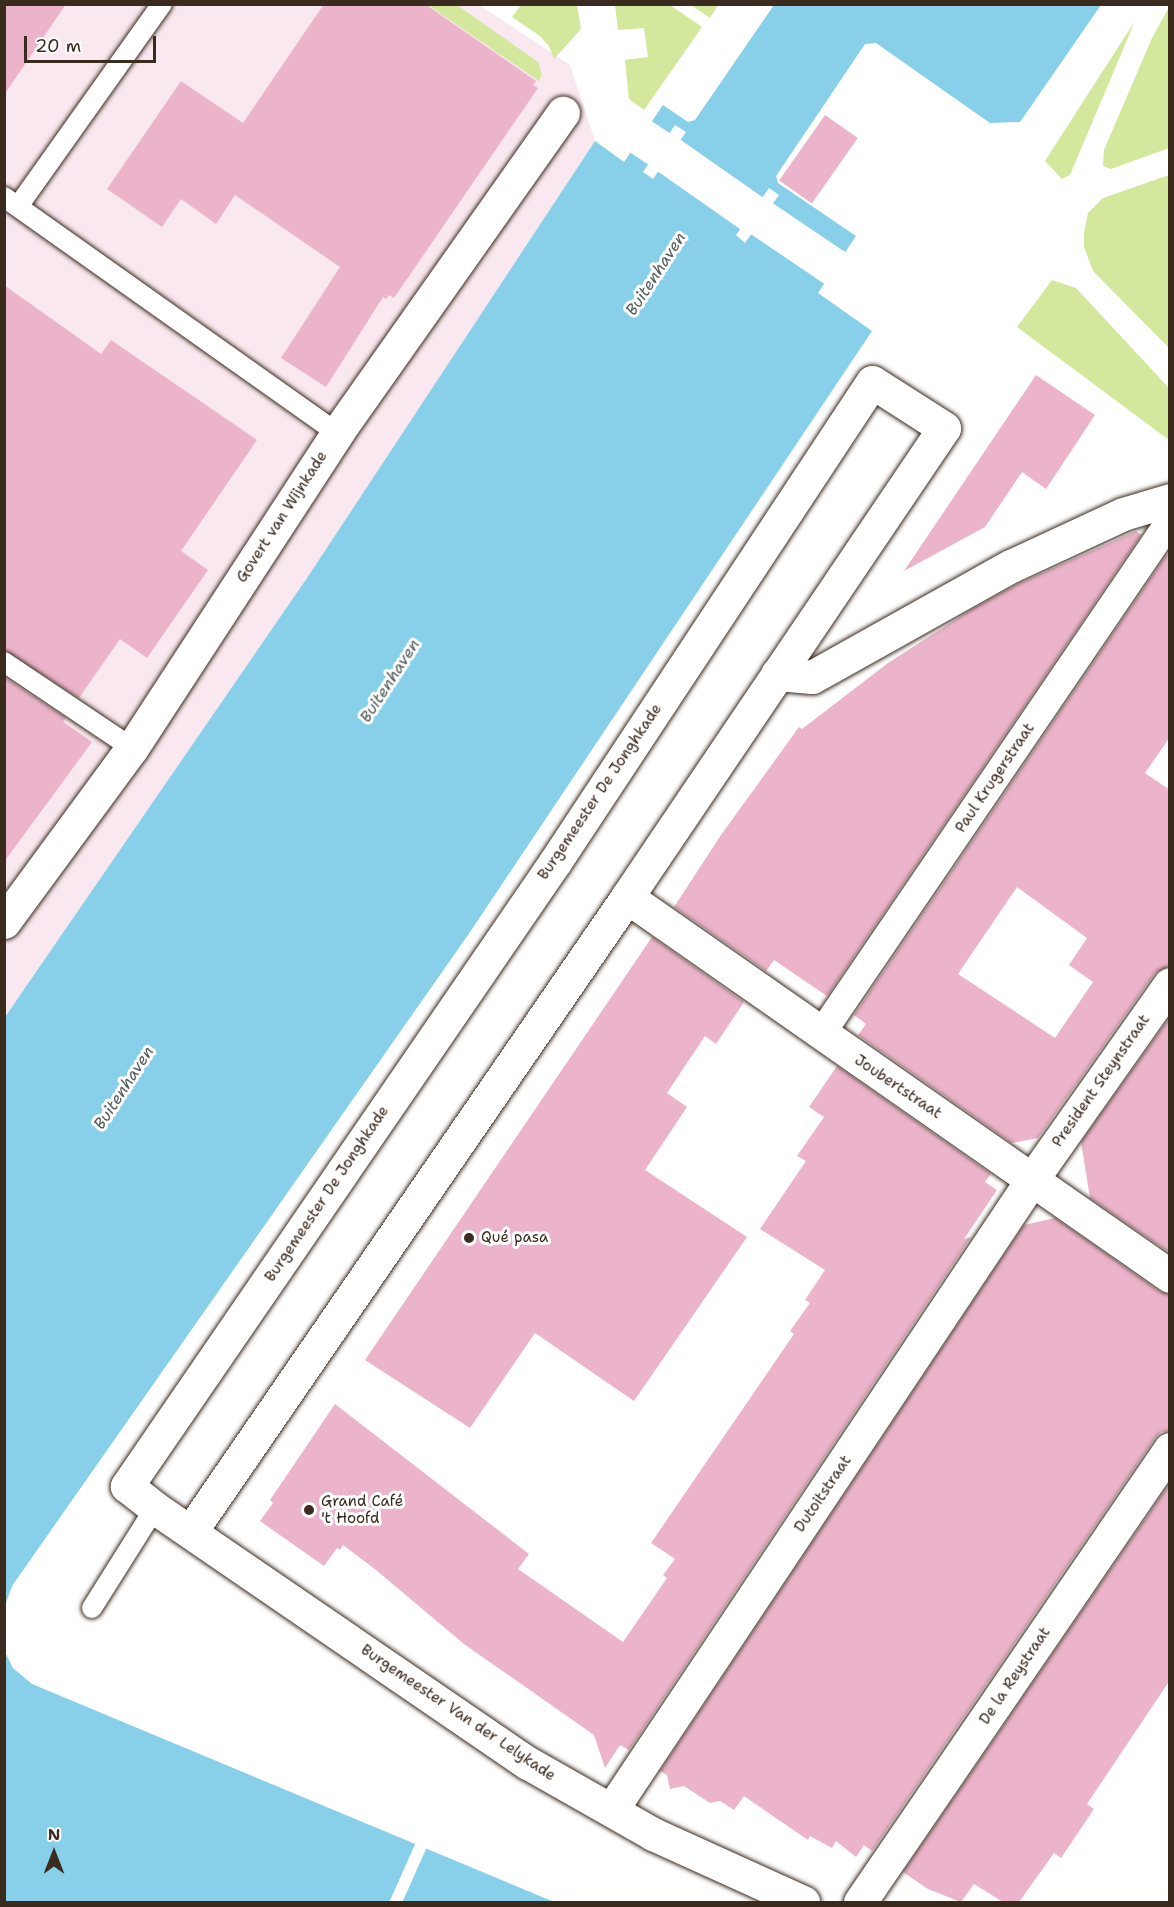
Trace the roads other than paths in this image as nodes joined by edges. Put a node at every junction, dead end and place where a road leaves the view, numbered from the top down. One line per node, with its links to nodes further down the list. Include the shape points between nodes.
1 (162, 4): 3 (lane)
2 (563, 113): 4 (street, Govert van Wijnkade)
3 (11, 201): 4 (lane)
4 (337, 433): 9 (street, Govert van Wijnkade)
5 (1170, 500): 8 (street, via 1123,514 1011,566 812,676)
6 (1170, 521): 13 (street, Paul Krugerstraat)
7 (4, 662): 9 (lane)
8 (777, 674): 10 (street, Burgemeester De Jonghkade); 17 (street, Burgemeester De Jonghkade, via 944,428 872,382 555,862 128,1486)
9 (132, 748): 11 (street, Govert van Wijnkade)
10 (627, 897): 13 (street, Joubertstraat); 18 (street, Burgemeester De Jonghkade)
11 (4, 922)
12 (1170, 984): 14 (street, President Steynstraat)
13 (821, 1034): 14 (street, Joubertstraat)
14 (1033, 1178): 15 (street, Joubertstraat); 20 (street, Dutoitstraat)
15 (1170, 1276)
16 (1170, 1449): 22 (street, De la Reystraat)
17 (155, 1508): 18 (street, Burgemeester De Jonghkade); 19 (lane)
18 (191, 1532): 20 (street, Burgemeester Van der Lelykade, via 528,1763)
19 (92, 1608)
20 (612, 1809): 21 (street, Burgemeester Van der Lelykade, via 652,1834)
21 (803, 1902)
22 (860, 1902)

